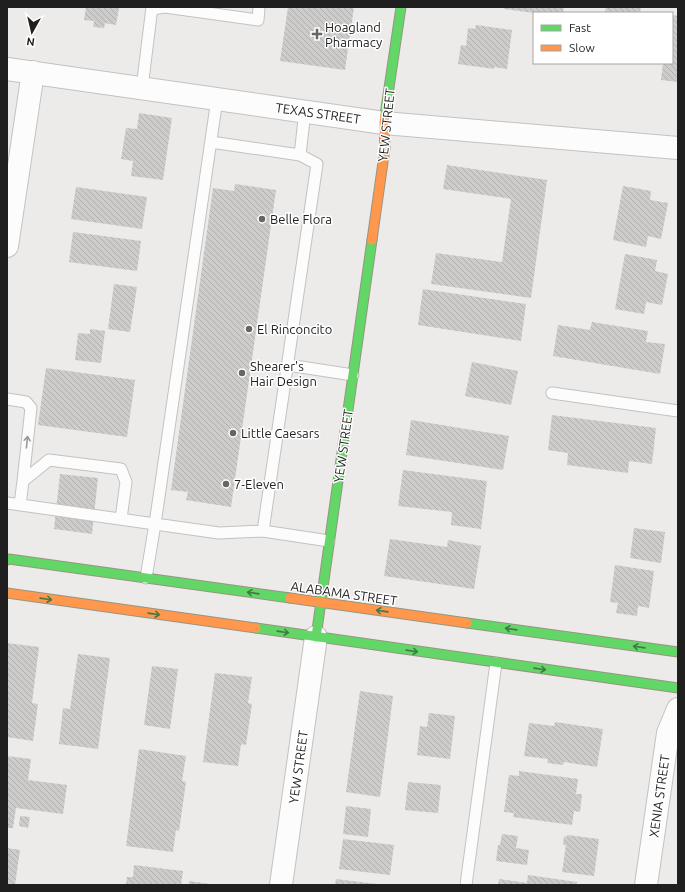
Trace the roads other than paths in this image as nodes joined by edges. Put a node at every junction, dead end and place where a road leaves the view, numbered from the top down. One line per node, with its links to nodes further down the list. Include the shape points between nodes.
1 (259, 7): 3 (lane, via 258,20)
2 (401, 7): 9 (main road, YEW STREET)
3 (152, 8): 6 (lane)
4 (7, 69): 5 (street, TEXAS STREET)
5 (33, 72): 6 (street, TEXAS STREET); 13 (street)
6 (142, 88): 7 (street, TEXAS STREET)
7 (217, 99): 8 (street, TEXAS STREET); 10 (lane)
8 (305, 111): 9 (street, TEXAS STREET); 12 (lane)
9 (384, 122): 11 (street, TEXAS STREET); 15 (main road, YEW STREET, via 385,148)
10 (211, 142): 12 (lane); 23 (lane)
11 (678, 148)
12 (300, 155): 14 (lane, via 317,164)
13 (7, 246)
14 (288, 365): 15 (lane); 24 (lane)
15 (353, 374): 25 (main road, YEW STREET)
16 (552, 393): 18 (lane)
17 (7, 399): 19 (lane, one-way to 17, via 31,408 26,402)
18 (678, 411)
19 (23, 481): 21 (lane); 22 (lane, via 50,460 121,470 126,482)
20 (7, 503): 21 (lane)
21 (20, 505): 22 (lane)
22 (121, 519): 23 (lane)
23 (155, 524): 24 (lane, via 219,533); 27 (lane)
24 (263, 531): 25 (lane)
25 (329, 541): 29 (main road, YEW STREET)
26 (7, 560): 27 (main road, ALABAMA STREET)
27 (146, 578): 29 (main road, ALABAMA STREET, one-way to 27)
28 (7, 593): 30 (main road, one-way to 30)
29 (321, 602): 30 (main road, YEW STREET); 31 (main road, ALABAMA STREET, one-way to 29)
30 (316, 637): 32 (main road, one-way to 32); 35 (street, YEW STREET)
31 (677, 647)
32 (496, 663): 33 (main road, one-way to 33); 36 (lane)
33 (678, 688)
34 (678, 709): 37 (street, XENIA STREET, via 668,733)
35 (281, 885)
36 (466, 885)
37 (646, 885)

